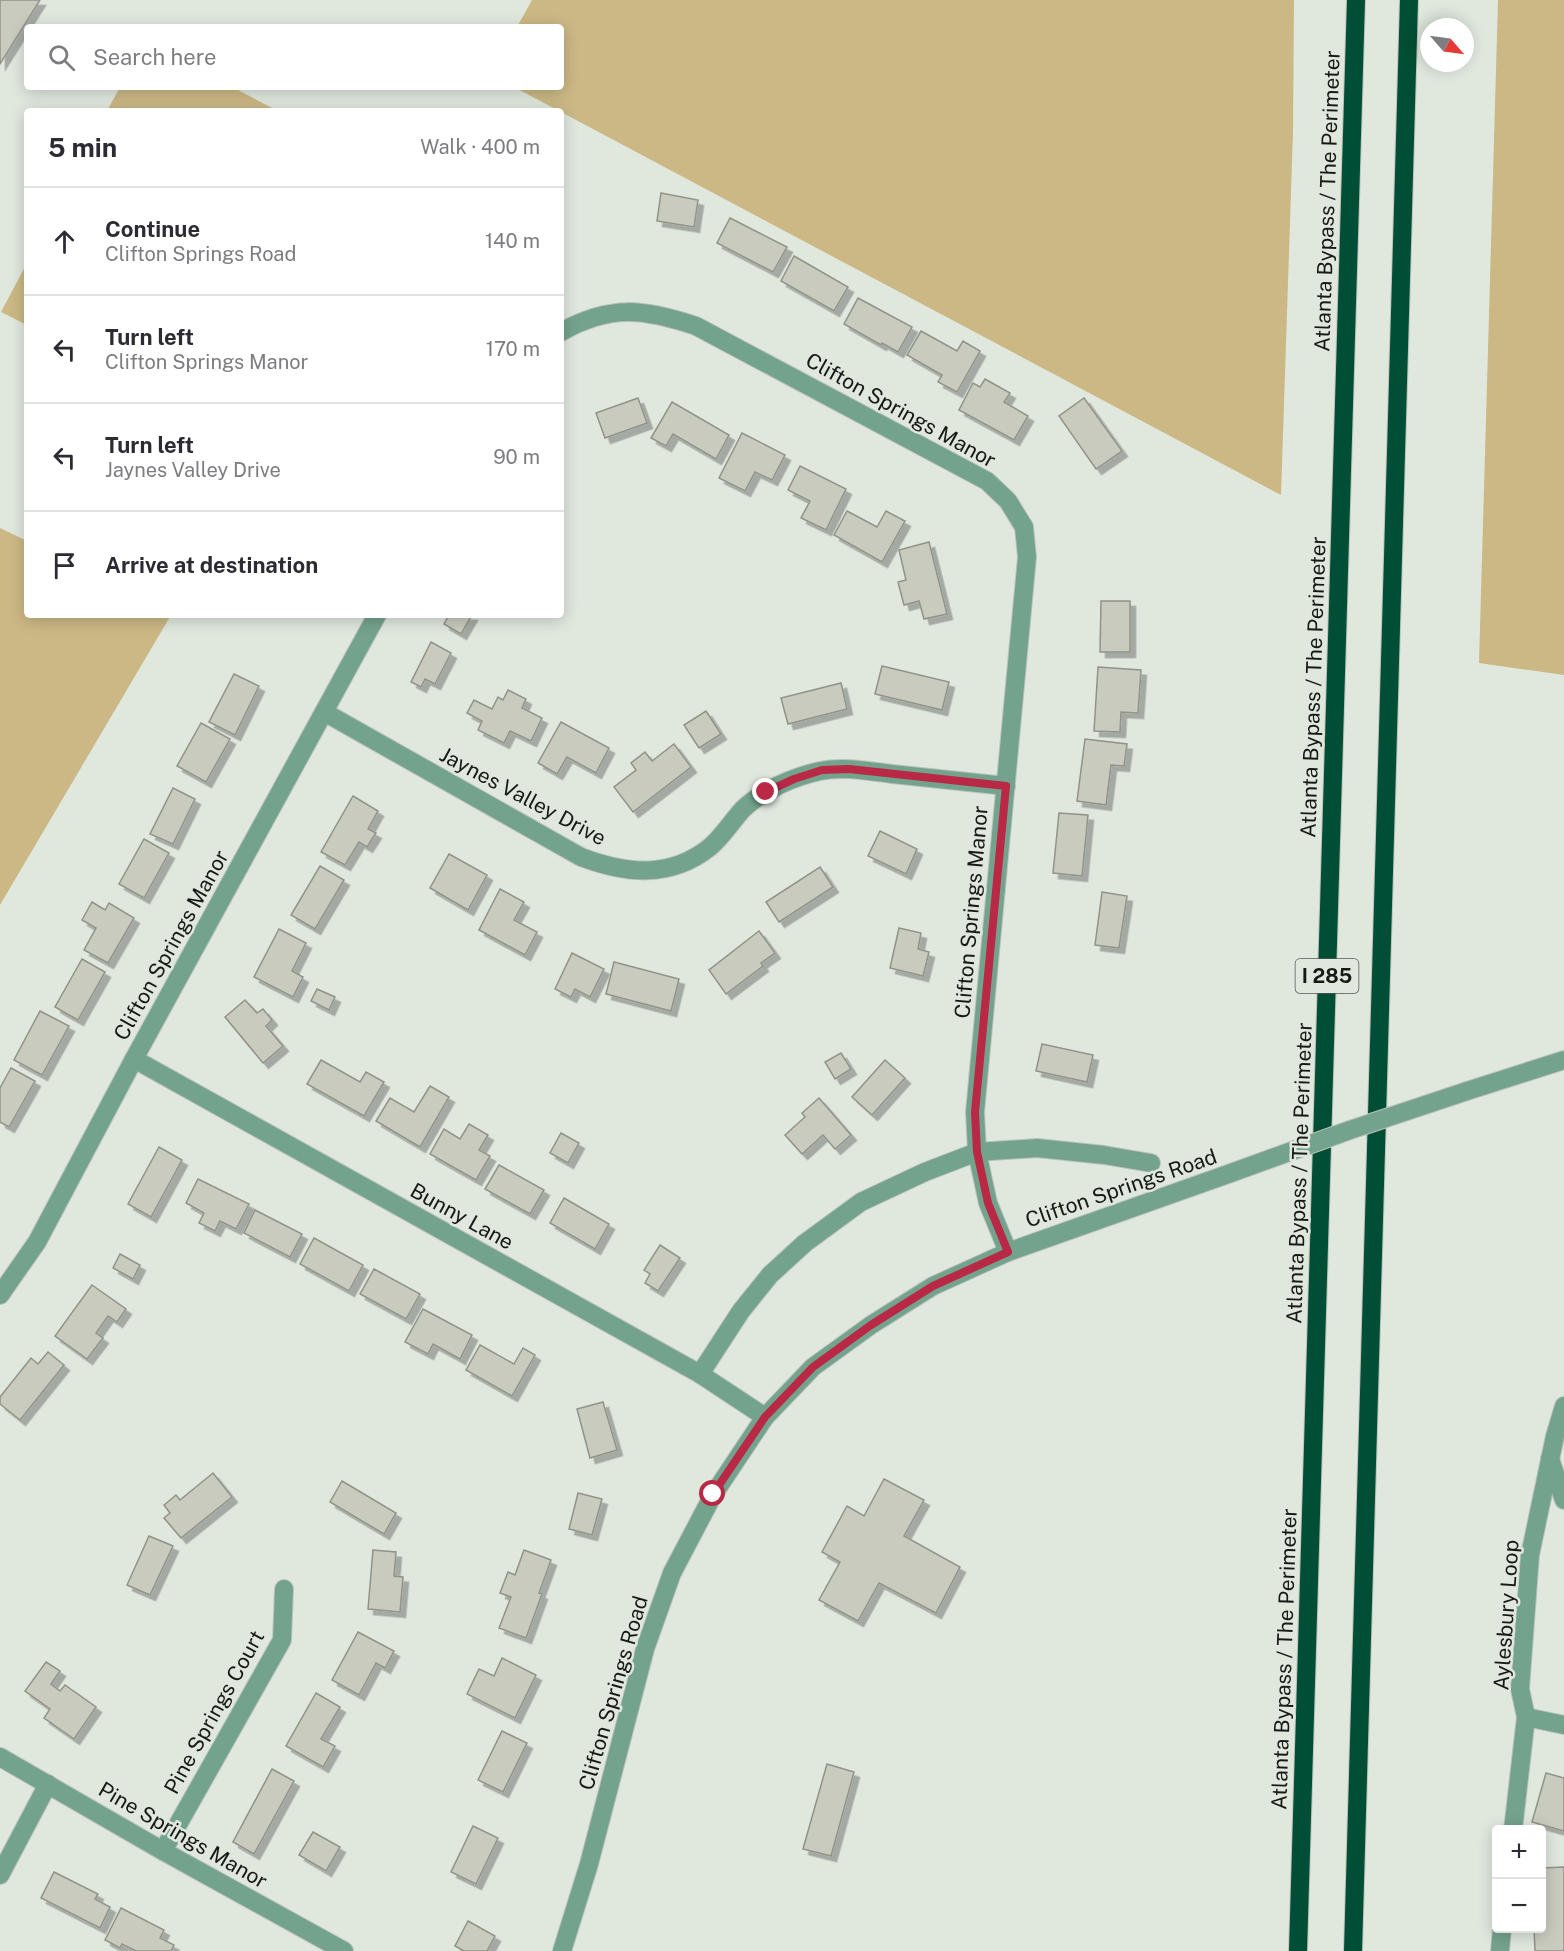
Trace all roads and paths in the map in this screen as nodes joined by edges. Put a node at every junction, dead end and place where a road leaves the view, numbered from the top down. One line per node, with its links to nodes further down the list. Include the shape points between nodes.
1 (1356, 0): 29 (highway, Atlanta Bypass / The Perimeter / I 285)
2 (1409, 0): 30 (highway, I 285)
3 (564, 330): 6 (street, Clifton Springs Manor, via 583,320 624,310 661,315 696,326 987,481 1008,501 1024,527 1028,557)
4 (375, 618): 5 (street, Clifton Springs Manor)
5 (324, 712): 6 (street, Jaynes Valley Drive, via 581,856 607,867 632,870 661,870 696,856 766,792 822,770 849,769); 7 (street, Clifton Springs Manor)
6 (1006, 786): 9 (street, Clifton Springs Manor, via 975,1112)
7 (134, 1059): 12 (street, Clifton Springs Manor, via 38,1242); 13 (street, Bunny Lane)
8 (1564, 1060): 11 (street, Clifton Springs Road, bridge, via 1350,1130)
9 (977, 1152): 10 (street, via 1037,1148); 11 (street, Clifton Springs Manor, via 988,1203); 13 (street, via 861,1202 805,1243 770,1275 741,1311)
10 (1151, 1163)
11 (1008, 1252): 15 (street, Clifton Springs Road, via 933,1286 871,1325 813,1367)
12 (0, 1295)
13 (700, 1374): 15 (street, Bunny Lane)
14 (1564, 1406): 16 (street, Aylesbury Loop)
15 (765, 1417): 28 (street, Clifton Springs Road, via 713,1494 672,1573 645,1649)
16 (1550, 1459): 17 (street); 19 (street, Aylesbury Loop, via 1530,1555 1520,1689)
17 (1564, 1500)
18 (284, 1589): 24 (street, Pine Springs Court, via 282,1640)
19 (1526, 1717): 20 (street); 23 (street, Aylesbury Loop)
20 (1564, 1725)
21 (0, 1757): 22 (street, Pine Springs Manor)
22 (48, 1784): 24 (street, Pine Springs Manor); 25 (street)
23 (1514, 1825)
24 (163, 1851): 27 (street, Pine Springs Manor)
25 (0, 1875)
26 (1502, 1933): 31 (street)
27 (344, 1951)
28 (562, 1951)
29 (1298, 1951)
30 (1353, 1951)
31 (1500, 1951)

